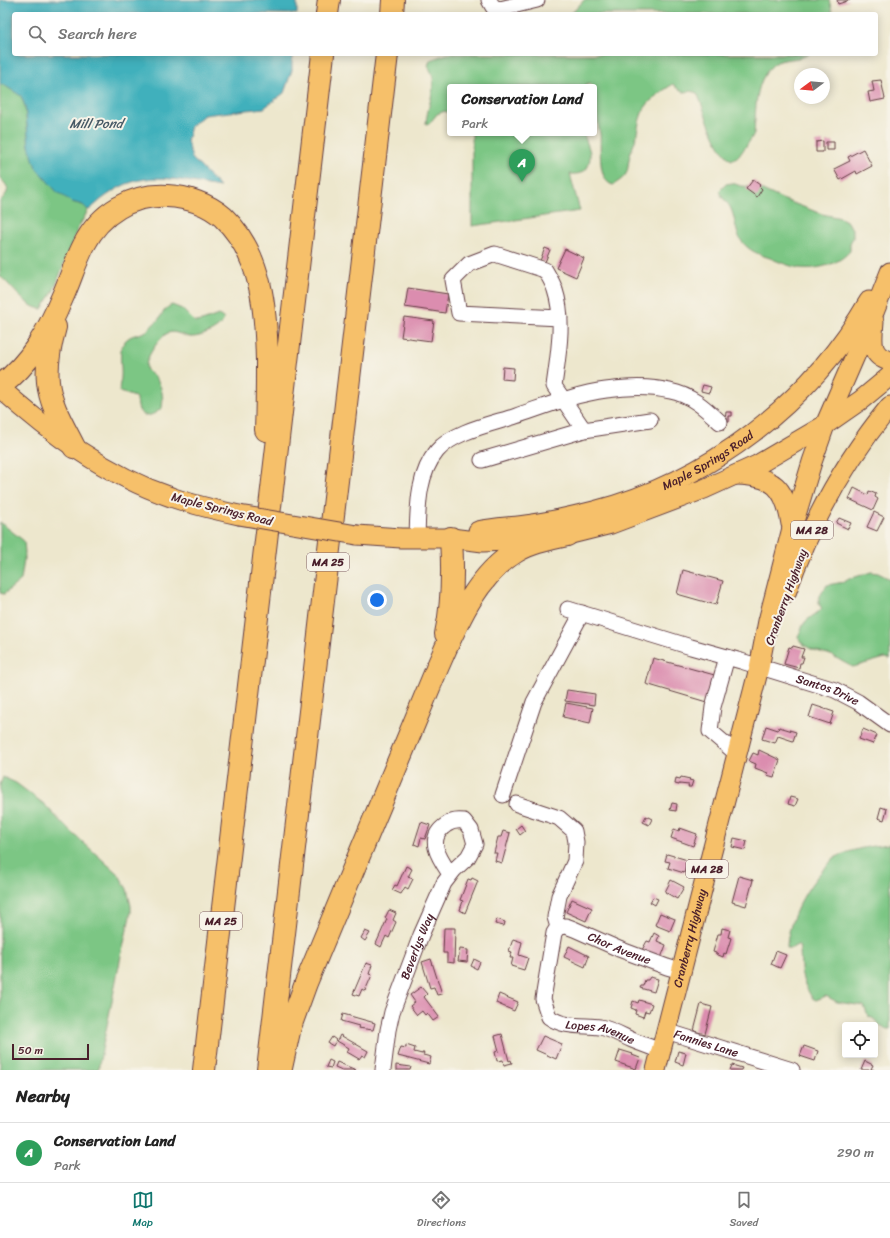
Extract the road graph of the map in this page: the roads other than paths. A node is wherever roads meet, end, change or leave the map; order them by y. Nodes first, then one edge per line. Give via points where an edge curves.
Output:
1 (329, 0) edge
2 (393, 0) edge
3 (489, 0) edge
4 (537, 0) edge
5 (327, 12) edge
6 (392, 12) edge
7 (323, 56) edge
8 (387, 56) edge
9 (890, 266) edge
10 (890, 272) edge
11 (62, 299) junction
12 (875, 310) junction
13 (560, 318) junction
14 (890, 361) edge
15 (890, 376) edge
16 (0, 387) edge
17 (564, 400) junction
18 (890, 406) edge
19 (650, 420) dead end
20 (720, 422) dead end
21 (825, 426) junction
22 (584, 430) junction
23 (74, 447) junction
24 (482, 460) dead end
25 (736, 475) junction
26 (792, 528) junction
27 (567, 535) junction
28 (417, 538) junction
29 (451, 538) junction
30 (261, 585) junction
31 (727, 657) junction
32 (438, 666) junction
33 (759, 668) junction
34 (890, 725) edge
35 (737, 754) junction
36 (503, 795) dead end
37 (517, 804) dead end
38 (450, 874) dead end
39 (558, 927) junction
40 (681, 971) junction
41 (666, 1031) junction
42 (661, 1050) junction
43 (785, 1069) edge
44 (204, 1070) edge
45 (268, 1070) edge
46 (280, 1070) edge
47 (383, 1070) edge
48 (656, 1070) edge

1 - 5 highway
2 - 6 highway
3 - 4 street via 493,7 500,9
7 - 30 highway, MA 25
8 - 45 highway, MA 25
9 - 29 main road, Maple Springs Road via 868,304 814,377 747,438 707,464 666,486 596,510 562,519 481,530
10 - 12 main road, Cranberry Highway / MA 28
11 - 16 highway via 26,363
11 - 23 highway via 48,357 48,383 55,408
11 - 30 highway via 78,256 90,234 106,216 126,203 149,197 186,198 220,214 235,231 249,254 259,280 266,328 267,414 263,466
12 - 14 main road via 874,347 878,356
12 - 21 main road, Cranberry Highway / MA 28
13 - 13 street via 556,292 545,270 495,254 469,264 453,280 460,313
13 - 17 street via 554,386
15 - 21 main road
16 - 23 main road, Maple Springs Road via 25,410
17 - 20 street via 605,390 660,389 679,393 696,401
17 - 22 street
17 - 28 street via 465,434 441,447 423,476
18 - 33 main road, Cranberry Highway / MA 28 via 856,451 818,515 799,558
19 - 22 street
21 - 25 main road, Maple Springs Road
21 - 26 main road, Cranberry Highway / MA 28
22 - 24 street
23 - 28 main road, Maple Springs Road, bridge via 121,476 193,504 239,515 357,535
25 - 26 main road via 761,477 774,484 785,498
25 - 27 main road, Maple Springs Road via 630,517
26 - 33 main road, Cranberry Highway / MA 28 via 768,621
27 - 29 main road, Maple Springs Road via 483,542
27 - 32 highway via 527,546 500,564 483,582 470,603 455,628
28 - 29 main road, Maple Springs Road
29 - 32 highway via 453,558 450,608
30 - 44 highway, MA 25
31 - 33 street
31 - 35 street via 713,707 710,731
31 - 36 street via 575,611 534,702
32 - 46 highway via 297,1006
33 - 34 street, Santos Drive via 834,690 858,702
33 - 35 main road, Cranberry Highway / MA 28
35 - 40 main road, Cranberry Highway / MA 28
37 - 39 street via 559,818 574,830 574,861 559,896 555,917
38 - 47 street, Beverlys Way via 421,935 397,996 390,1021
39 - 40 street, Chor Avenue via 566,926 619,949
39 - 42 street, Lopes Avenue via 554,933 545,979 543,999 549,1017 570,1025 609,1029 645,1046
40 - 41 main road, Cranberry Highway / MA 28
41 - 42 main road, Cranberry Highway / MA 28
41 - 43 street, Fannies Lane
42 - 48 main road, Cranberry Highway / MA 28

